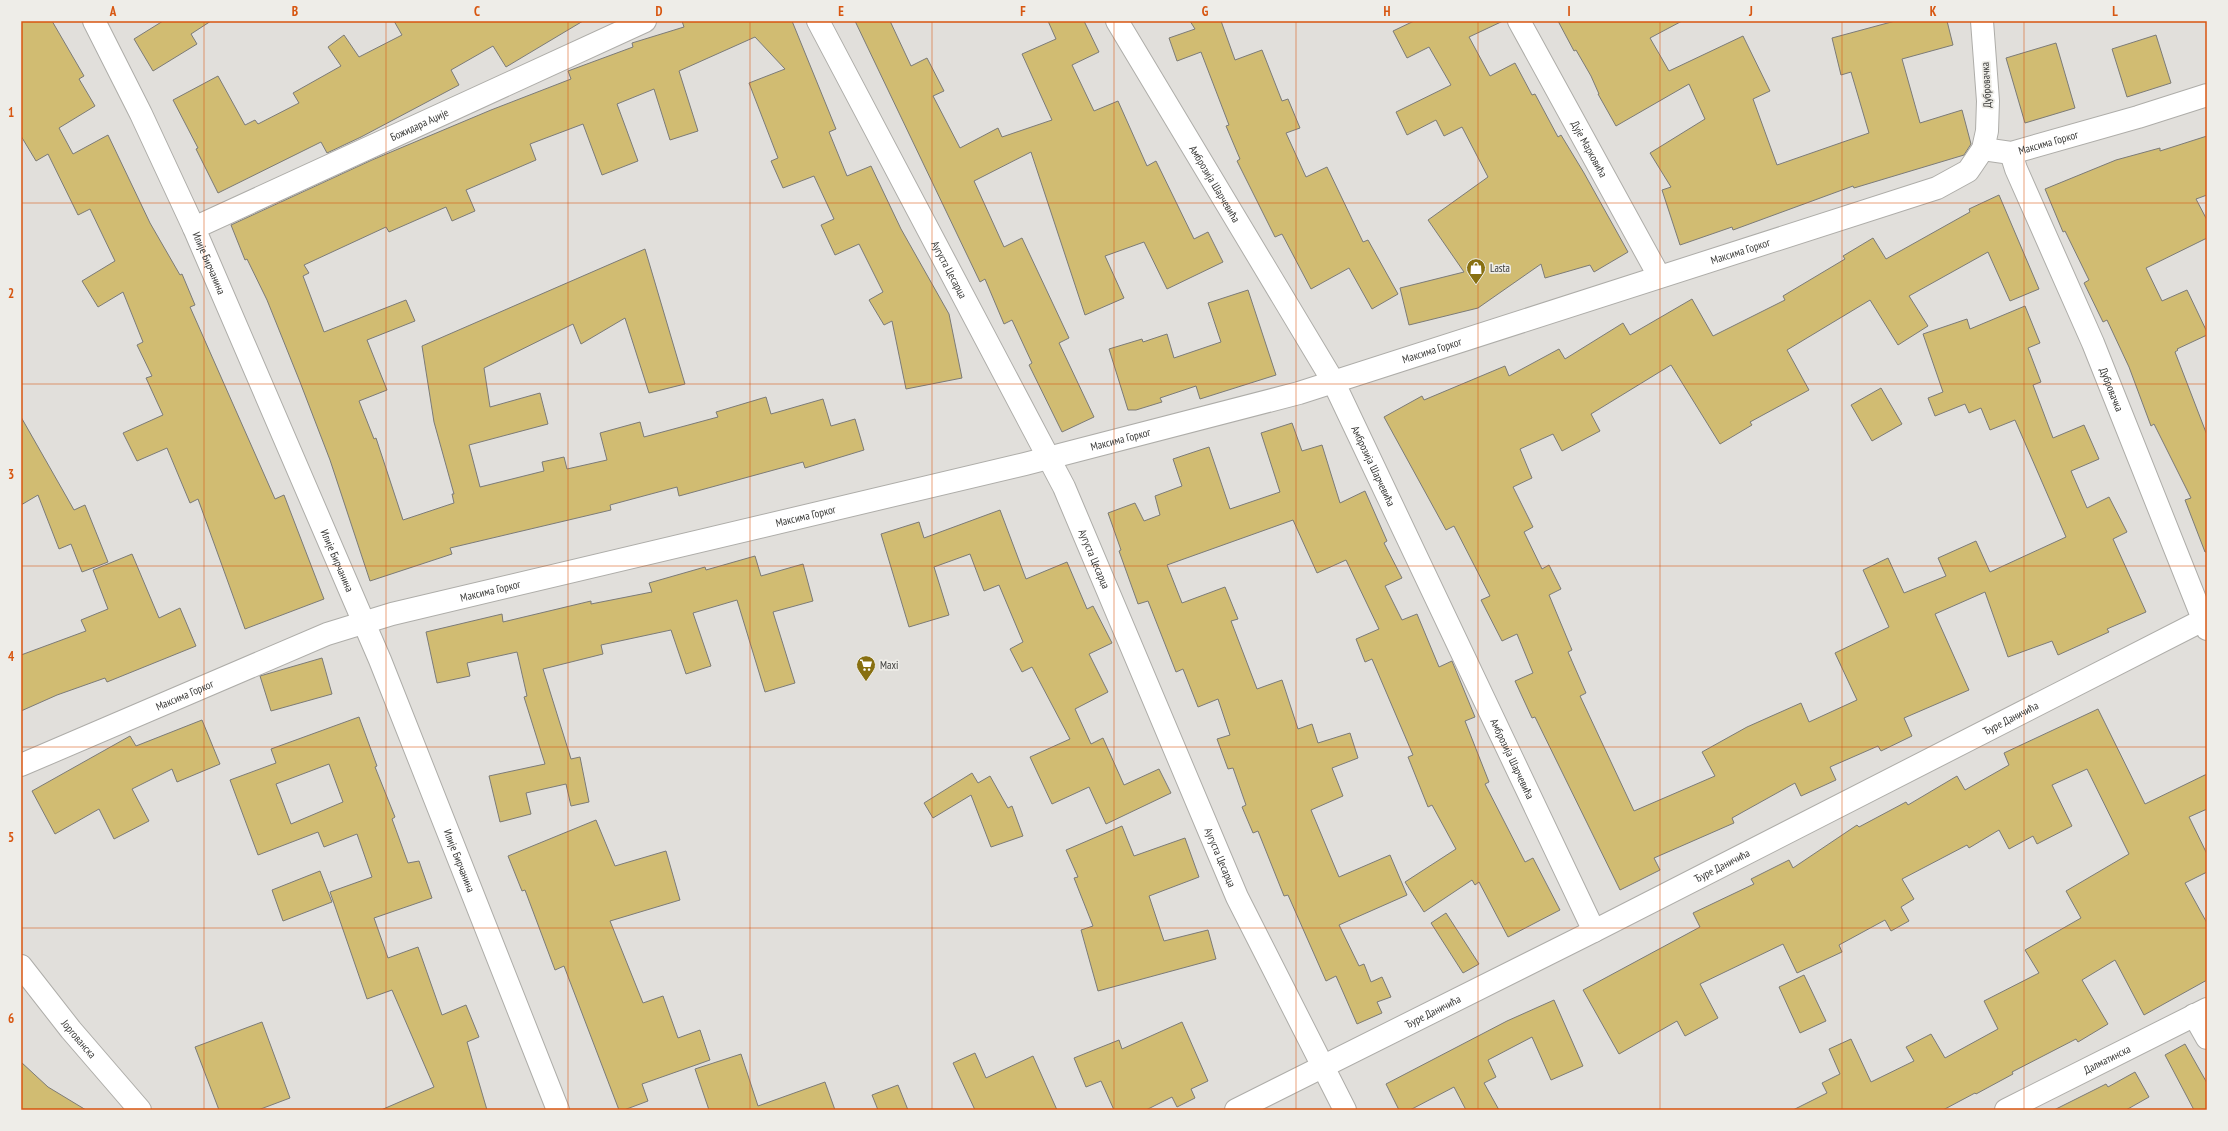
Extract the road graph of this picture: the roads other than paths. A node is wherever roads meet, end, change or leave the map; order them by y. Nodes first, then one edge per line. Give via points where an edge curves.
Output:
1 (94, 21) edge
2 (645, 21) edge
3 (818, 21) edge
4 (1117, 21) edge
5 (1519, 21) edge
6 (1982, 21) edge
7 (615, 27) edge
8 (2207, 95) edge
9 (1983, 149) junction
10 (2011, 153) junction
11 (194, 228) junction
12 (1660, 276) junction
13 (1333, 381) junction
14 (1049, 458) junction
15 (2206, 622) edge
16 (364, 623) junction
17 (21, 765) edge
18 (1594, 931) junction
19 (21, 966) edge
20 (2201, 1012) edge
21 (2207, 1038) edge
22 (1325, 1067) junction
23 (140, 1110) edge
24 (558, 1110) edge
25 (1236, 1110) edge
26 (1345, 1110) edge
27 (2006, 1110) edge

1 - 11 street, Илије Бирчанина
2 - 7 street, Божидара Аџије
3 - 14 street, Аугуста Цесарца
4 - 13 street, Амброзија Шарчевића
5 - 12 street, Дује Марковића
6 - 9 street, Дубровачка via 1988,101 1987,131
7 - 11 street, Божидара Аџије
8 - 10 street, Максима Горког
9 - 10 street, Максима Горког
9 - 12 street, Максима Горког via 1968,171 1937,188
10 - 15 street, Дубровачка via 2093,343
11 - 16 street, Илије Бирчанина
12 - 13 street, Максима Горког
13 - 14 street, Максима Горког via 1299,393
13 - 18 street, Амброзија Шарчевића
14 - 16 street, Максима Горког via 392,614
14 - 22 street, Аугуста Цесарца via 1064,487 1237,897
15 - 18 street, Ђуре Даничића
16 - 17 street, Максима Горког via 327,634
16 - 24 street, Илије Бирчанина
18 - 22 street, Ђуре Даничића
19 - 23 street, Јоргованска via 70,1030
20 - 21 street
20 - 27 street, Далматинска
22 - 25 street, Ђуре Даничића
22 - 26 street, Аугуста Цесарца

